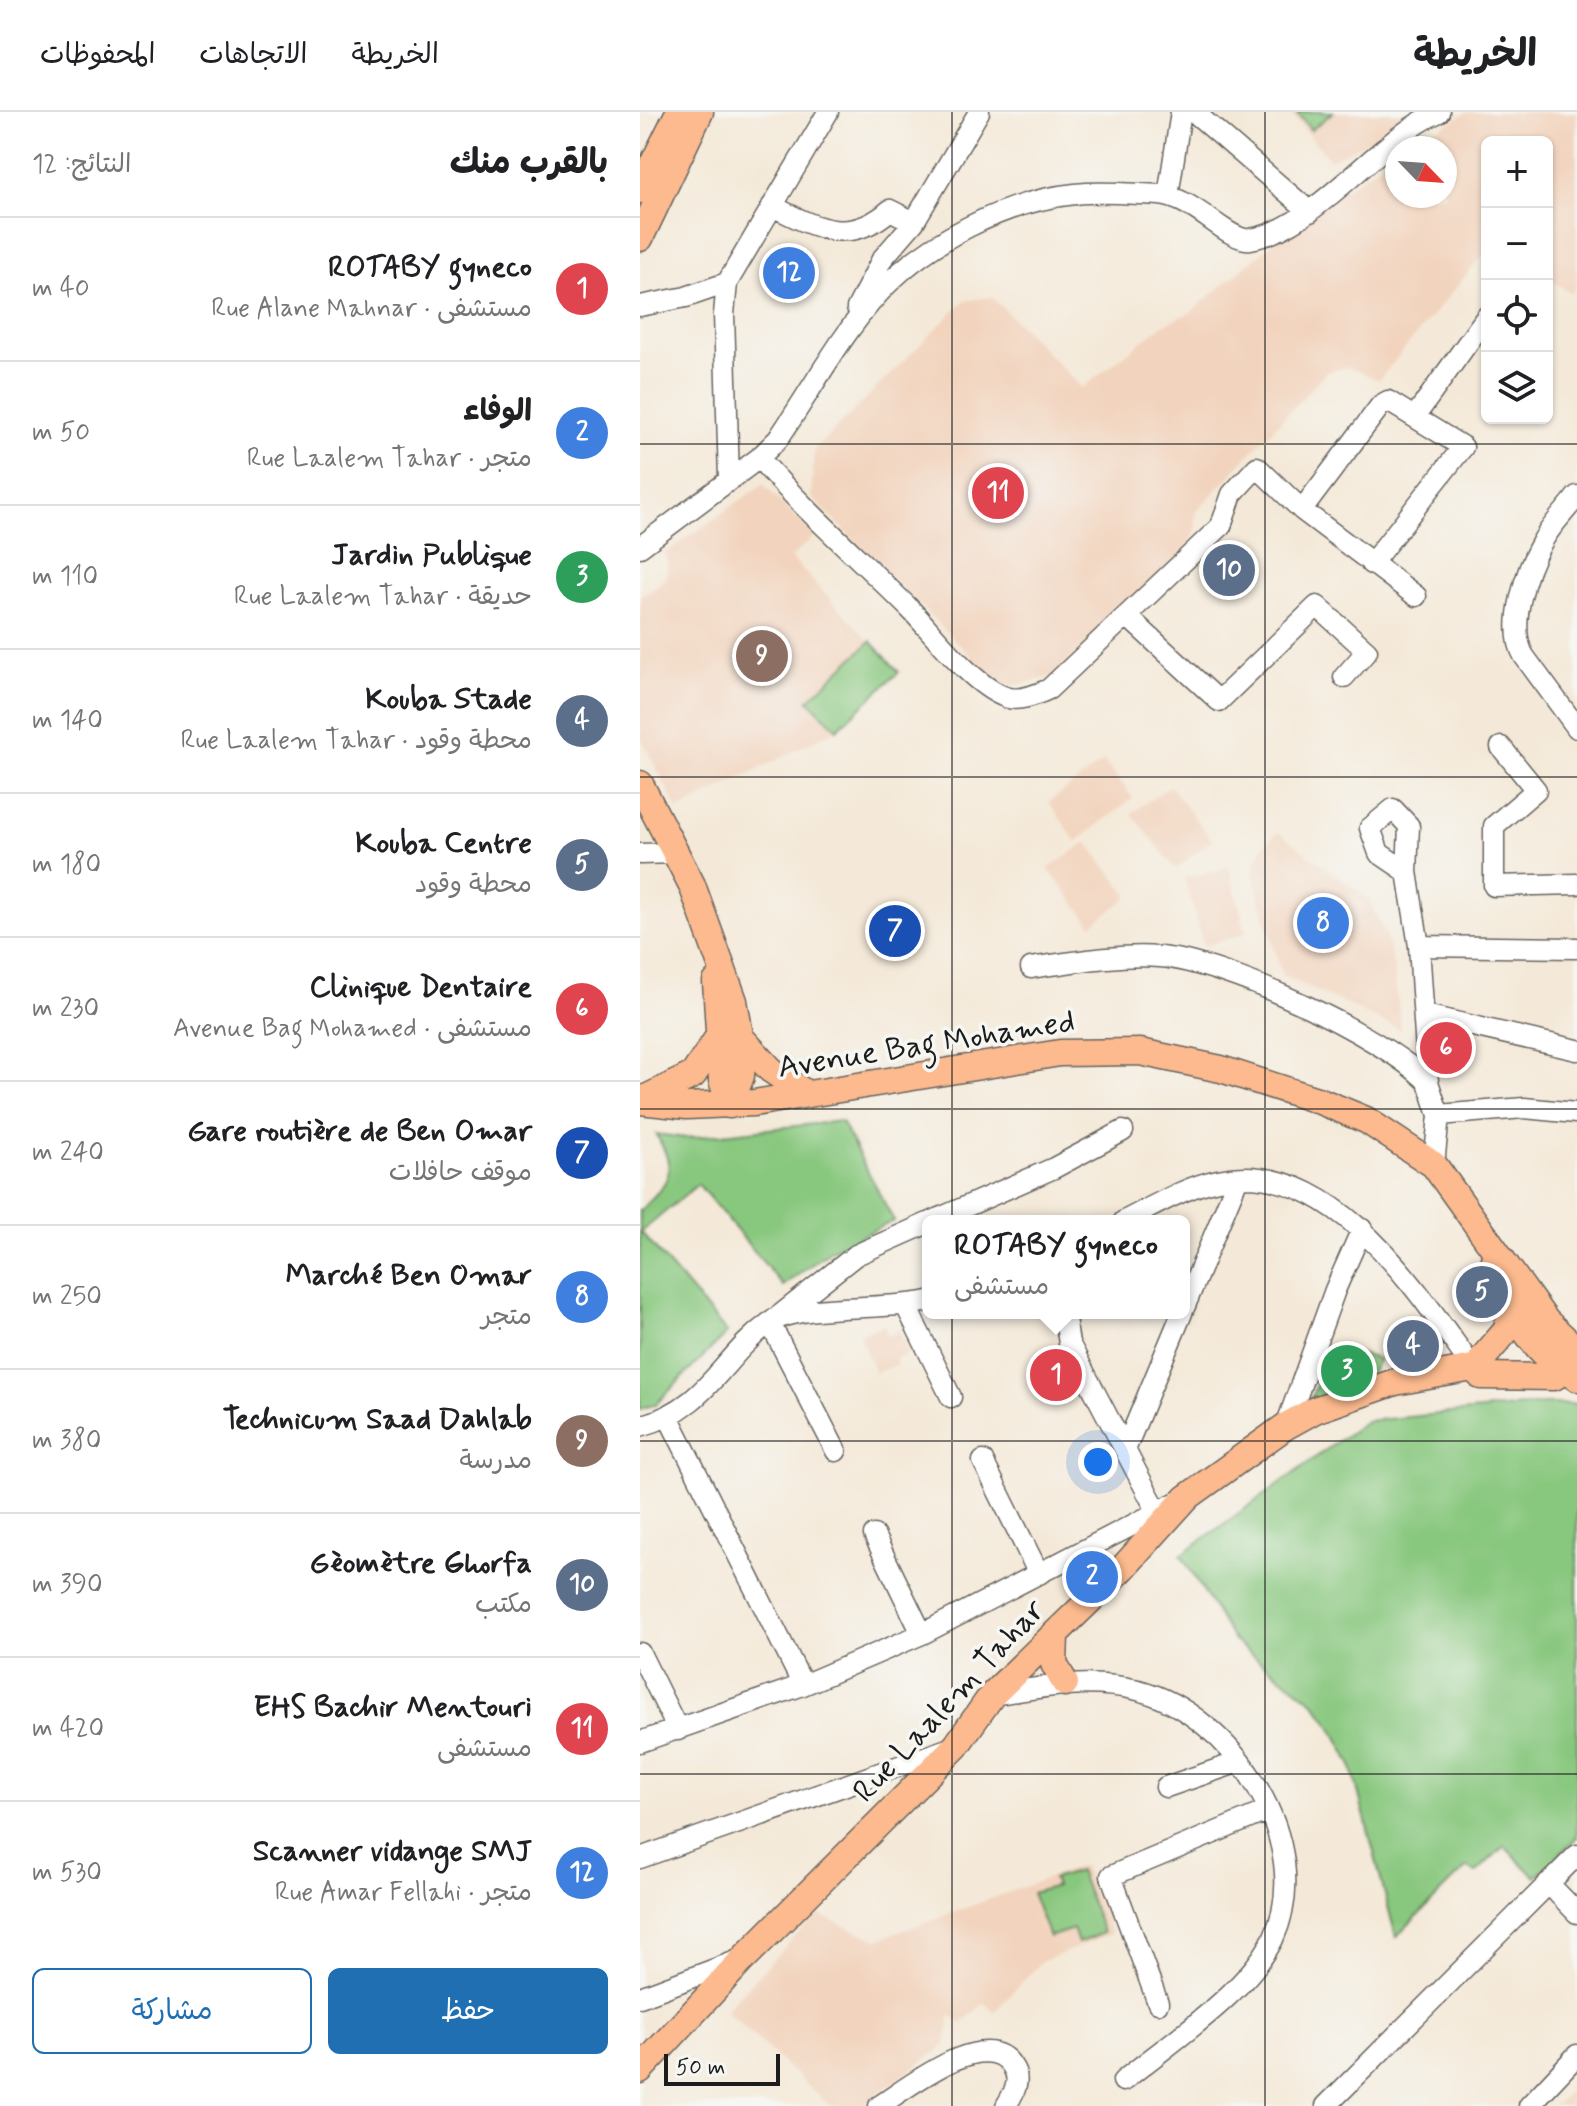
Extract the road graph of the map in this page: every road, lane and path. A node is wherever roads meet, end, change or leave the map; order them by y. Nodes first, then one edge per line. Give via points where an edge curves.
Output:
1 (679, 112) edge
2 (700, 112) edge
3 (828, 112) edge
4 (979, 112) edge
5 (1181, 112) edge
6 (1194, 112) edge
7 (1439, 112) edge
8 (640, 190) edge
9 (1168, 196) junction
10 (772, 206) junction
11 (1310, 212) junction
12 (914, 222) junction
13 (640, 238) edge
14 (727, 283) junction
15 (640, 306) edge
16 (1481, 324) edge
17 (839, 349) junction
18 (1416, 415) junction
19 (759, 458) junction
20 (729, 479) junction
21 (1577, 496) edge
22 (1302, 510) junction
23 (640, 547) edge
24 (1371, 564) junction
25 (1416, 596) dead end
26 (1127, 616) junction
27 (1344, 677) dead end
28 (1577, 728) edge
29 (1501, 747) dead end
30 (640, 784) edge
31 (678, 853) junction
32 (640, 854) edge
33 (1407, 872) dead end
34 (1577, 884) edge
35 (1419, 946) junction
36 (1577, 948) edge
37 (1031, 968) dead end
38 (1425, 1015) junction
39 (730, 1038) junction
40 (1577, 1050) edge
41 (1428, 1082) junction
42 (807, 1094) junction
43 (640, 1100) edge
44 (730, 1105) junction
45 (1576, 1113) edge
46 (1439, 1115) junction
47 (1123, 1131) dead end
48 (1434, 1165) junction
49 (1238, 1178) junction
50 (947, 1215) edge
51 (1136, 1215) edge
52 (922, 1226) edge
53 (1362, 1229) junction
54 (1491, 1247) junction
55 (1190, 1294) edge
56 (922, 1302) edge
57 (906, 1306) junction
58 (1511, 1313) junction
59 (1065, 1319) edge
60 (1180, 1319) edge
61 (770, 1323) junction
62 (1570, 1361) edge
63 (1478, 1364) junction
64 (951, 1397) dead end
65 (669, 1418) junction
66 (640, 1426) edge
67 (1286, 1426) junction
68 (1125, 1450) junction
69 (836, 1451) dead end
70 (983, 1461) dead end
71 (1186, 1498) junction
72 (1157, 1511) junction
73 (874, 1535) dead end
74 (1039, 1574) junction
75 (922, 1634) junction
76 (1055, 1636) junction
77 (640, 1653) edge
78 (1065, 1683) junction
79 (803, 1685) junction
80 (992, 1695) junction
81 (678, 1730) junction
82 (640, 1742) edge
83 (956, 1746) junction
84 (1239, 1762) junction
85 (1166, 1787) dead end
86 (1269, 1810) junction
87 (1577, 1855) edge
88 (640, 1858) edge
89 (1548, 1883) junction
90 (1577, 1913) edge
91 (743, 1959) junction
92 (640, 1997) edge
93 (1158, 2003) dead end
94 (1577, 2055) edge
95 (640, 2070) edge
96 (1123, 2081) dead end
97 (879, 2106) edge
98 (1006, 2106) edge
99 (1326, 2106) edge
100 (1529, 2106) edge

1 - 8 main road
2 - 13 main road
3 - 10 street
4 - 12 street
5 - 9 street
6 - 11 street
7 - 11 street via 1400,134
9 - 11 street via 1185,200 1246,240
9 - 17 street via 1075,194 1027,203 985,221 895,276
10 - 12 street via 825,230 855,230 890,210
10 - 14 street
12 - 17 street via 882,259
14 - 15 street
14 - 20 street
16 - 18 street
17 - 19 street via 778,439
18 - 22 street via 1396,403 1381,405
18 - 24 street via 1463,447
19 - 20 street
19 - 26 street via 802,507 981,681 1005,698 1031,697 1049,689
20 - 23 street
21 - 28 street via 1542,542 1517,612 1516,631 1524,656
22 - 24 street
22 - 26 street via 1257,467 1232,494 1221,526
24 - 25 street
26 - 27 street via 1219,701 1317,606 1367,651
29 - 34 street via 1536,790 1494,826 1494,886
30 - 31 main road
31 - 32 street
31 - 39 main road via 706,924
33 - 35 street
35 - 36 street
35 - 38 street
37 - 41 street via 1141,957 1188,961 1255,983 1403,1058
38 - 40 street
38 - 41 street
39 - 42 main road
39 - 43 main road via 693,1075
39 - 44 main road via 722,1080
41 - 46 street
42 - 44 main road, Avenue Bag Mohamed
42 - 48 main road, Avenue Bag Mohamed via 1020,1057 1140,1052 1221,1069 1320,1101 1366,1120
43 - 44 main road, Avenue Bag Mohamed
45 - 46 street via 1524,1108
46 - 48 street
47 - 50 street
48 - 54 main road, Avenue Bag Mohamed
49 - 51 street via 1180,1193
49 - 53 street via 1293,1187
49 - 55 street
52 - 61 street via 856,1255
53 - 63 street via 1394,1260
53 - 67 street
54 - 58 main road
54 - 62 main road, Avenue Bag Mohamed
56 - 57 street
57 - 61 street via 794,1313
57 - 64 street
58 - 62 main road
58 - 63 main road via 1506,1331
59 - 68 street via 1069,1343
60 - 68 street
61 - 65 street
61 - 69 street
62 - 63 main road via 1554,1377 1481,1376
63 - 67 main road, Rue Laalem Tahar via 1344,1398
65 - 66 street
65 - 79 street
67 - 71 main road, Rue Laalem Tahar
68 - 72 street
70 - 74 street
71 - 72 street
71 - 76 main road, Rue Laalem Tahar
72 - 74 street
73 - 75 street
74 - 75 street
75 - 79 street
76 - 78 main road via 1054,1664
76 - 80 main road, Rue Laalem Tahar
77 - 81 street
78 - 80 street
78 - 84 street via 1135,1690 1184,1708
79 - 81 street
80 - 83 main road, Rue Laalem Tahar
81 - 82 street
83 - 88 street
83 - 91 main road, Rue Laalem Tahar
84 - 85 street
84 - 86 street
86 - 93 street via 1111,1876
86 - 96 street via 1285,1870 1281,1918 1272,1942 1230,1992
87 - 89 street
89 - 90 street
89 - 99 street
91 - 92 street, Rue Laalem Tahar
91 - 95 main road
94 - 100 street
97 - 98 street via 953,2060 987,2052 1009,2061 1016,2072 1017,2084

